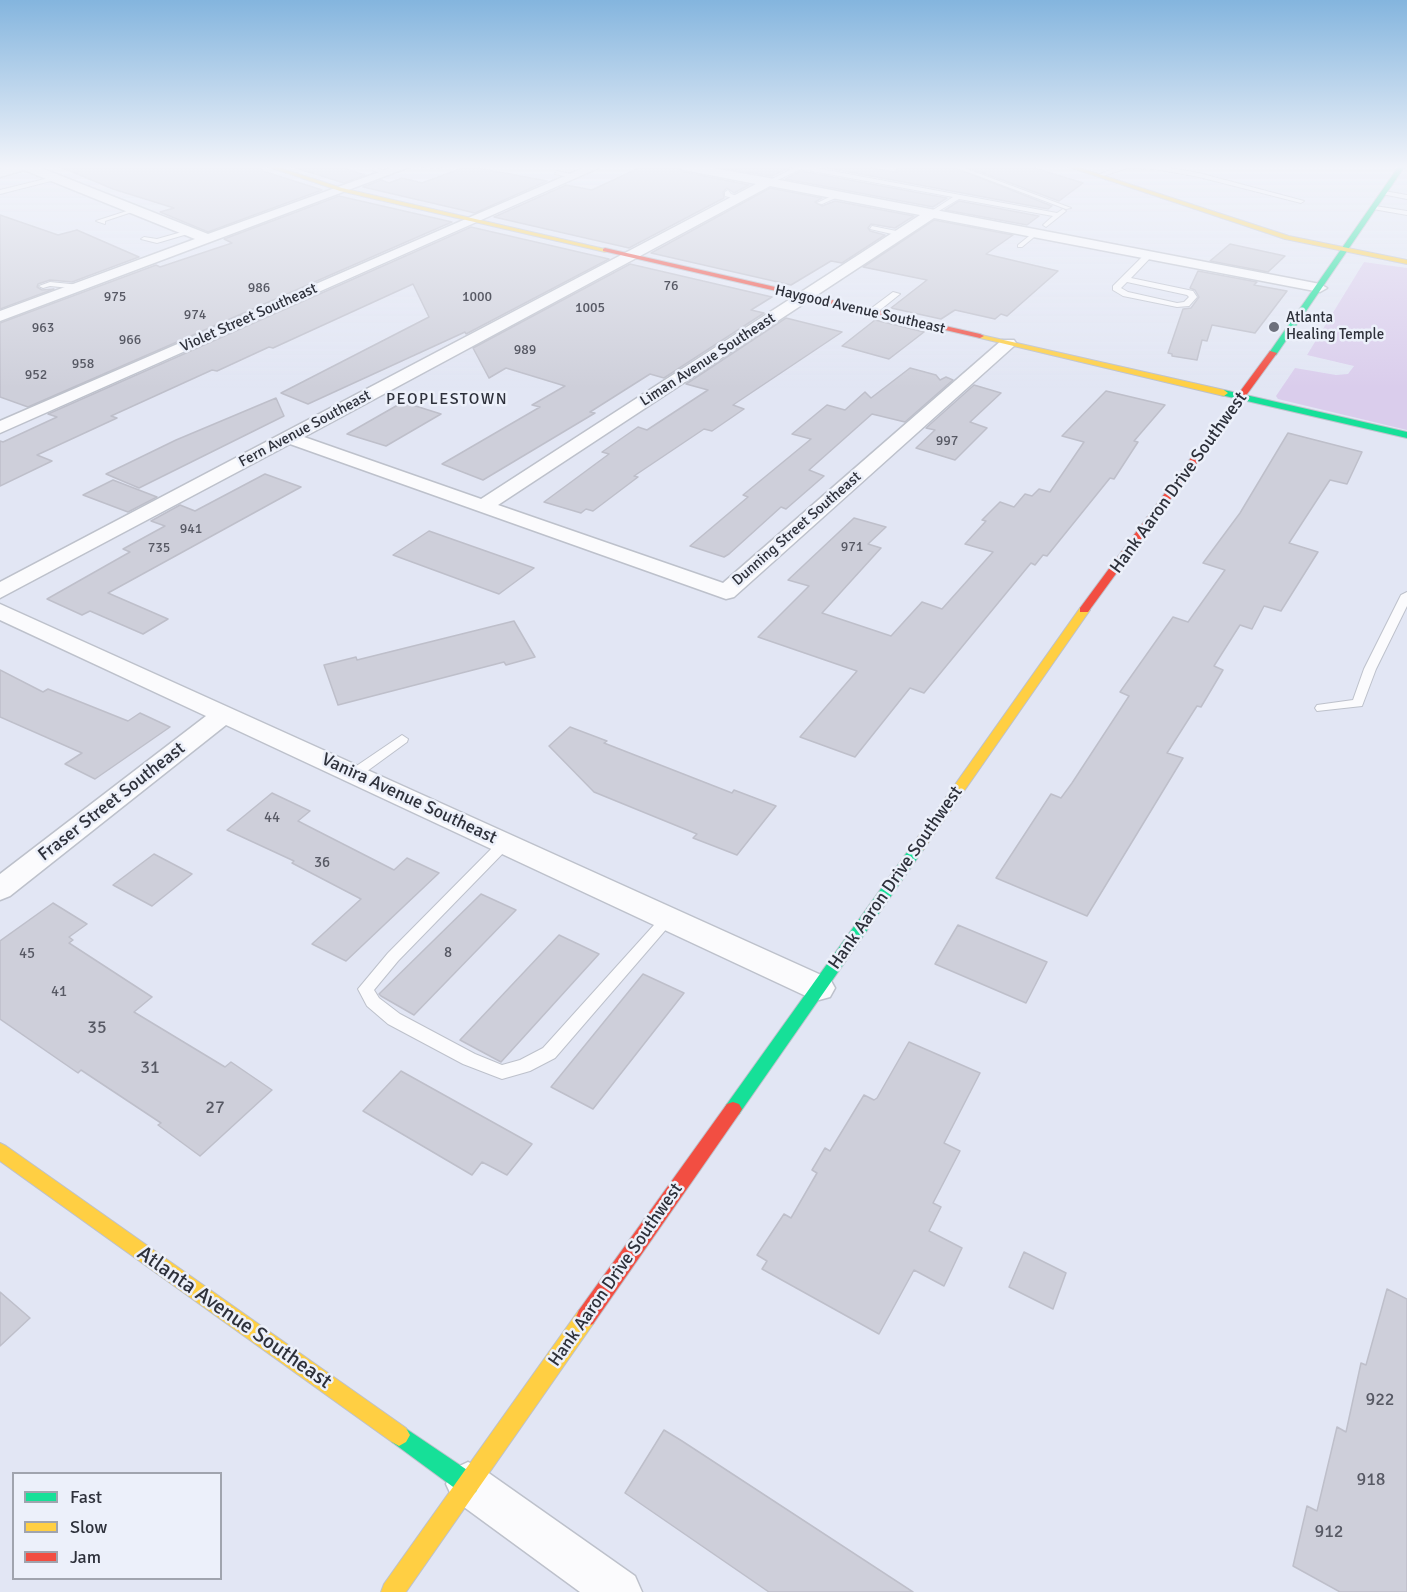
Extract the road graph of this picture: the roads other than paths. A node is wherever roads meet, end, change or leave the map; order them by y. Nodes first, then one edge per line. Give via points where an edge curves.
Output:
1 (204, 240) edge
2 (427, 240) edge
3 (558, 240) edge
4 (657, 240) edge
5 (892, 240) edge
6 (1027, 240) edge
7 (1088, 240) edge
8 (1301, 240) edge
9 (1353, 240) edge
10 (1020, 246) dead end
11 (1345, 252) junction
12 (1149, 255) junction
13 (628, 257) junction
14 (1407, 262) edge
15 (1125, 279) junction
16 (44, 286) dead end
17 (80, 287) junction
18 (1320, 288) junction
19 (896, 294) dead end
20 (806, 297) junction
21 (872, 312) junction
22 (0, 316) edge
23 (1008, 343) junction
24 (1243, 396) junction
25 (0, 428) edge
26 (1407, 435) edge
27 (290, 438) junction
28 (483, 506) junction
29 (0, 591) edge
30 (1407, 595) edge
31 (0, 611) edge
32 (1322, 708) dead end
33 (224, 714) junction
34 (402, 739) dead end
35 (354, 774) junction
36 (505, 843) junction
37 (0, 889) edge
38 (668, 918) junction
39 (819, 988) junction
40 (0, 1151) edge
41 (468, 1484) junction
42 (392, 1592) edge
43 (619, 1592) edge

1 - 17 street
2 - 25 street, Violet Street Southeast
3 - 13 street, Haygood Avenue Southeast
4 - 13 street, Fern Avenue Southeast
5 - 20 street, Liman Avenue Southeast
6 - 10 lane
7 - 12 street
8 - 11 street
9 - 11 street, Hank Aaron Drive Southwest
11 - 14 street
11 - 18 street, Hank Aaron Drive Southwest
12 - 15 lane
12 - 18 street
13 - 20 street, Haygood Avenue Southeast
13 - 27 street, Fern Avenue Southeast
15 - 15 lane via 1116,288 1126,294 1181,305 1193,297 1190,293
16 - 17 lane
17 - 22 street
18 - 24 street, Hank Aaron Drive Southwest
19 - 21 lane
20 - 21 street, Haygood Avenue Southeast
20 - 28 street, Liman Avenue Southeast
21 - 23 street, Haygood Avenue Southeast
23 - 24 street, Haygood Avenue Southeast via 1109,361
23 - 28 street, Dunning Street Southeast via 726,592
24 - 26 street, Haygood Avenue Southeast
24 - 39 street, Hank Aaron Drive Southwest via 1083,612
27 - 28 street
27 - 29 street, Fern Avenue Southeast
30 - 32 lane via 1370,669 1358,703
31 - 33 street, Vanira Avenue Southeast
33 - 35 street, Vanira Avenue Southeast
33 - 37 street, Fraser Street Southeast
34 - 35 lane
35 - 36 street, Vanira Avenue Southeast
36 - 38 street, Vanira Avenue Southeast
36 - 38 lane via 366,989 373,1002 393,1018 469,1059 502,1071 524,1066 549,1053
38 - 39 street, Vanira Avenue Southeast
39 - 41 street, Hank Aaron Drive Southwest
40 - 41 street, Atlanta Avenue Southeast
41 - 42 street, Hank Aaron Drive Southwest
41 - 43 street

